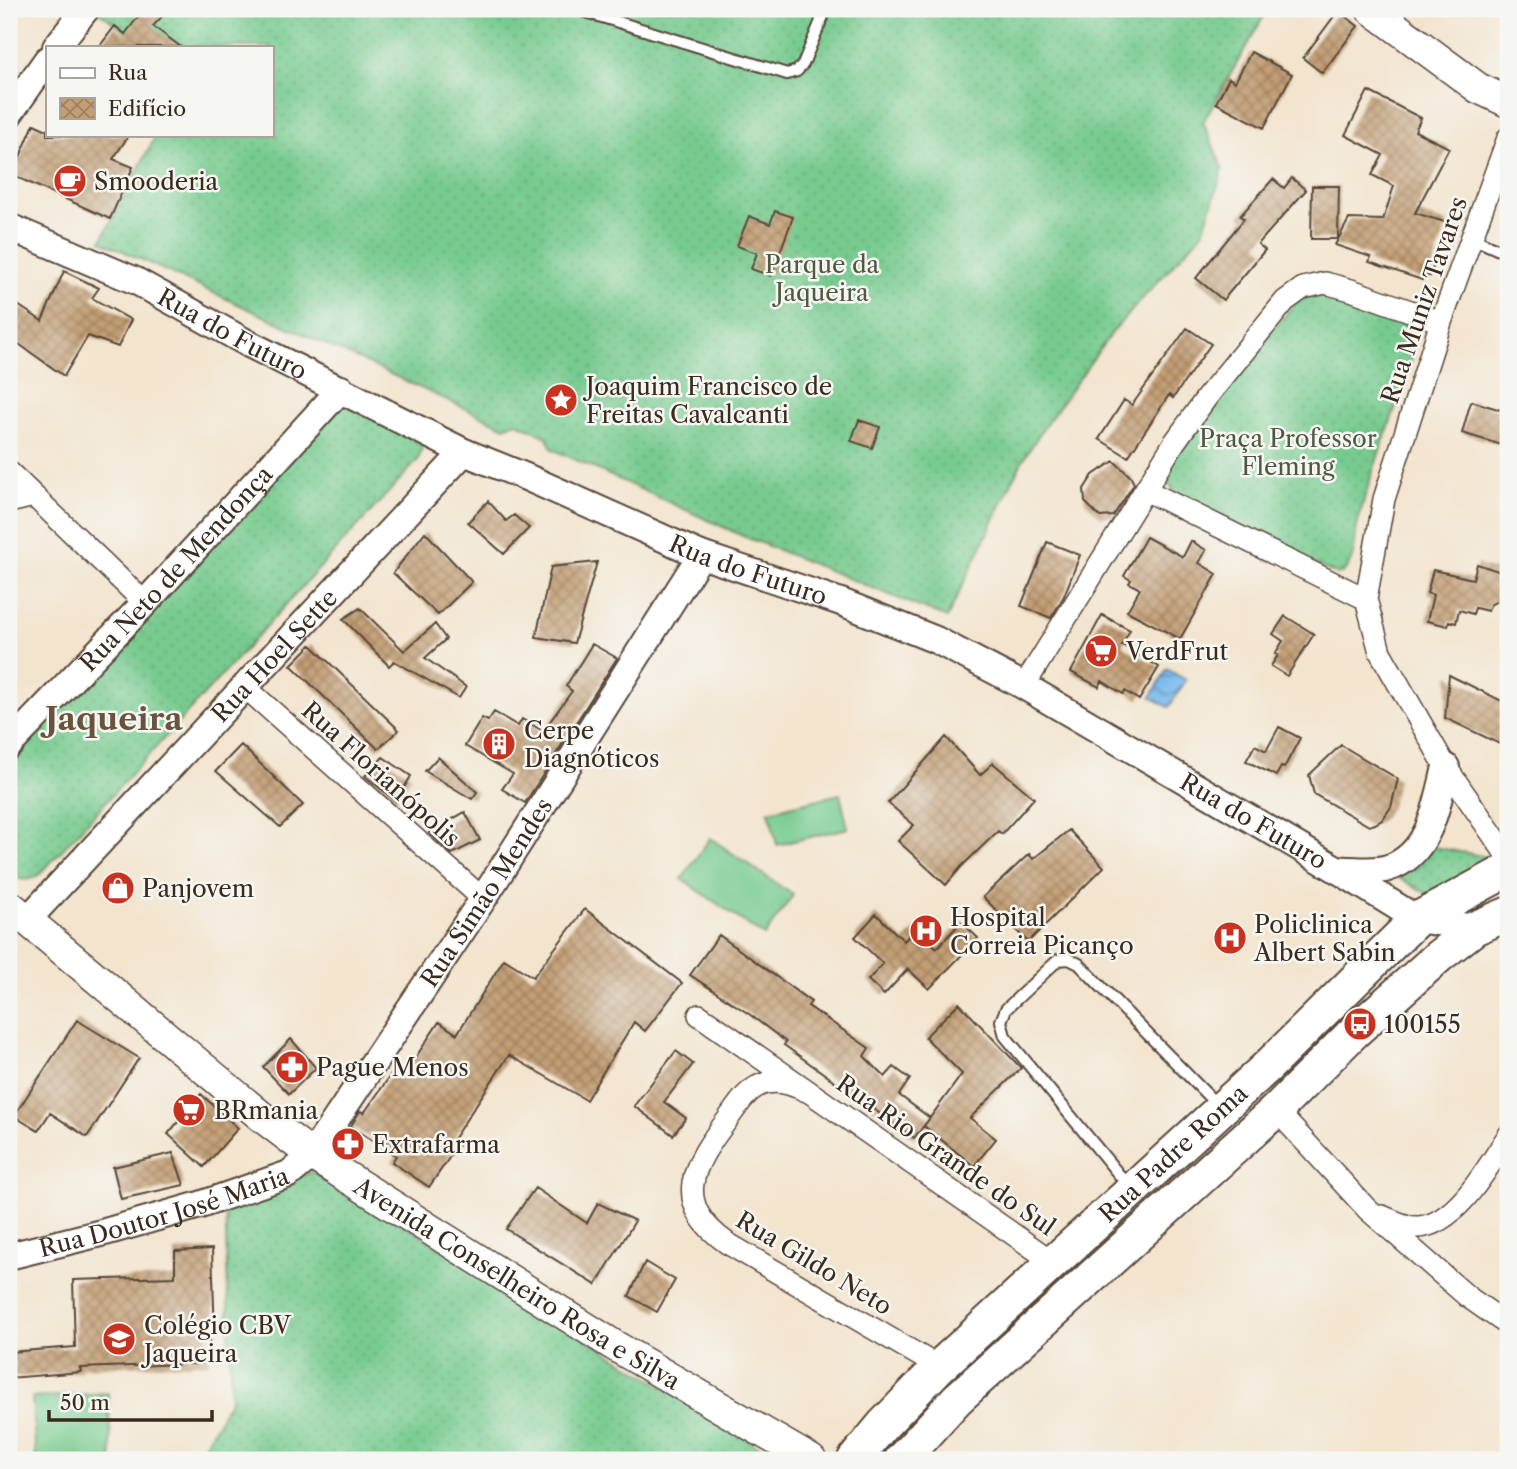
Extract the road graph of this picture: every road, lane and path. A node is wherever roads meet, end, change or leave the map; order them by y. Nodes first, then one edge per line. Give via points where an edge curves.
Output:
1 (86, 9) edge
2 (576, 9) edge
3 (826, 9) edge
4 (1371, 9) edge
5 (57, 46) edge
6 (46, 61) edge
7 (1508, 102) edge
8 (9, 114) edge
9 (1508, 138) edge
10 (9, 227) edge
11 (1472, 238) junction
12 (1508, 254) edge
13 (1441, 322) junction
14 (341, 389) junction
15 (464, 453) junction
16 (9, 472) edge
17 (1145, 490) junction
18 (34, 496) junction
19 (9, 502) edge
20 (701, 555) junction
21 (1366, 599) junction
22 (145, 603) junction
23 (1024, 686) junction
24 (245, 687) junction
25 (9, 745) edge
26 (1446, 767) junction
27 (1508, 857) edge
28 (1338, 870) junction
29 (1508, 870) edge
30 (482, 899) junction
31 (18, 913) edge
32 (1508, 914) edge
33 (1417, 919) junction
34 (1475, 928) junction
35 (699, 1015) dead end
36 (765, 1083) joint
37 (809, 1092) junction
38 (1221, 1109) junction
39 (1276, 1110) junction
40 (1508, 1136) edge
41 (312, 1155) junction
42 (1131, 1190) junction
43 (1367, 1209) junction
44 (9, 1256) edge
45 (1053, 1262) junction
46 (1508, 1325) edge
47 (939, 1367) junction
48 (811, 1460) edge
49 (854, 1460) edge
50 (901, 1460) edge

1 - 5 street
2 - 3 lane via 787,74 803,64
4 - 7 main road via 1478,88
6 - 8 street
9 - 11 street, Rua Muniz Tavares
10 - 14 street, Rua do Futuro via 136,281
11 - 12 lane
11 - 13 street, Rua Muniz Tavares
13 - 17 street via 1325,283 1303,288 1285,300 1207,397
13 - 21 street, Rua Muniz Tavares via 1384,499
14 - 15 street, Rua do Futuro
14 - 22 street, Rua Neto de Mendonça
15 - 20 street, Rua do Futuro
15 - 24 street, Rua Hoel Sette
16 - 18 street
17 - 21 street
17 - 23 street
18 - 19 street
18 - 22 street
20 - 23 street, Rua do Futuro via 936,640
20 - 30 street, Rua Simão Mendes
21 - 26 street, Rua Muniz Tavares via 1380,652
22 - 25 street, Rua Neto de Mendonça
23 - 28 street, Rua do Futuro
24 - 30 street, Rua Florianópolis
24 - 31 street, Rua Hoel Sette
26 - 27 street, Rua Muniz Tavares
26 - 28 street via 1423,841 1408,858 1387,869
28 - 33 street, Rua do Futuro
29 - 33 main road, Rua Padre Roma
30 - 41 street, Rua Simão Mendes
31 - 41 main road, Avenida Conselheiro Rosa e Silva
32 - 34 main road, Rua Padre Roma
33 - 34 street, Rua do Futuro
33 - 38 main road, Rua Padre Roma
34 - 39 main road, Rua Padre Roma via 1353,1033
35 - 37 street, Rua Rio Grande do Sul
36 - 37 street, Rua Rio Grande do Sul via 780,1082
36 - 47 street, Rua Gildo Neto via 743,1099 697,1165 691,1194 703,1222 727,1243
37 - 45 street, Rua Rio Grande do Sul
38 - 42 main road, Rua Padre Roma
38 - 42 lane via 1079,964 1058,960 1006,1009 1001,1021 1004,1036
39 - 43 street
39 - 50 main road, Rua Padre Roma via 957,1399
40 - 43 street via 1469,1192 1438,1222 1415,1228
41 - 44 street, Rua Doutor José Maria via 289,1174 200,1205
41 - 48 main road, Avenida Conselheiro Rosa e Silva via 615,1346
42 - 45 main road, Rua Padre Roma
43 - 46 street via 1468,1297
45 - 47 main road, Rua Padre Roma
47 - 49 main road, Rua Padre Roma

